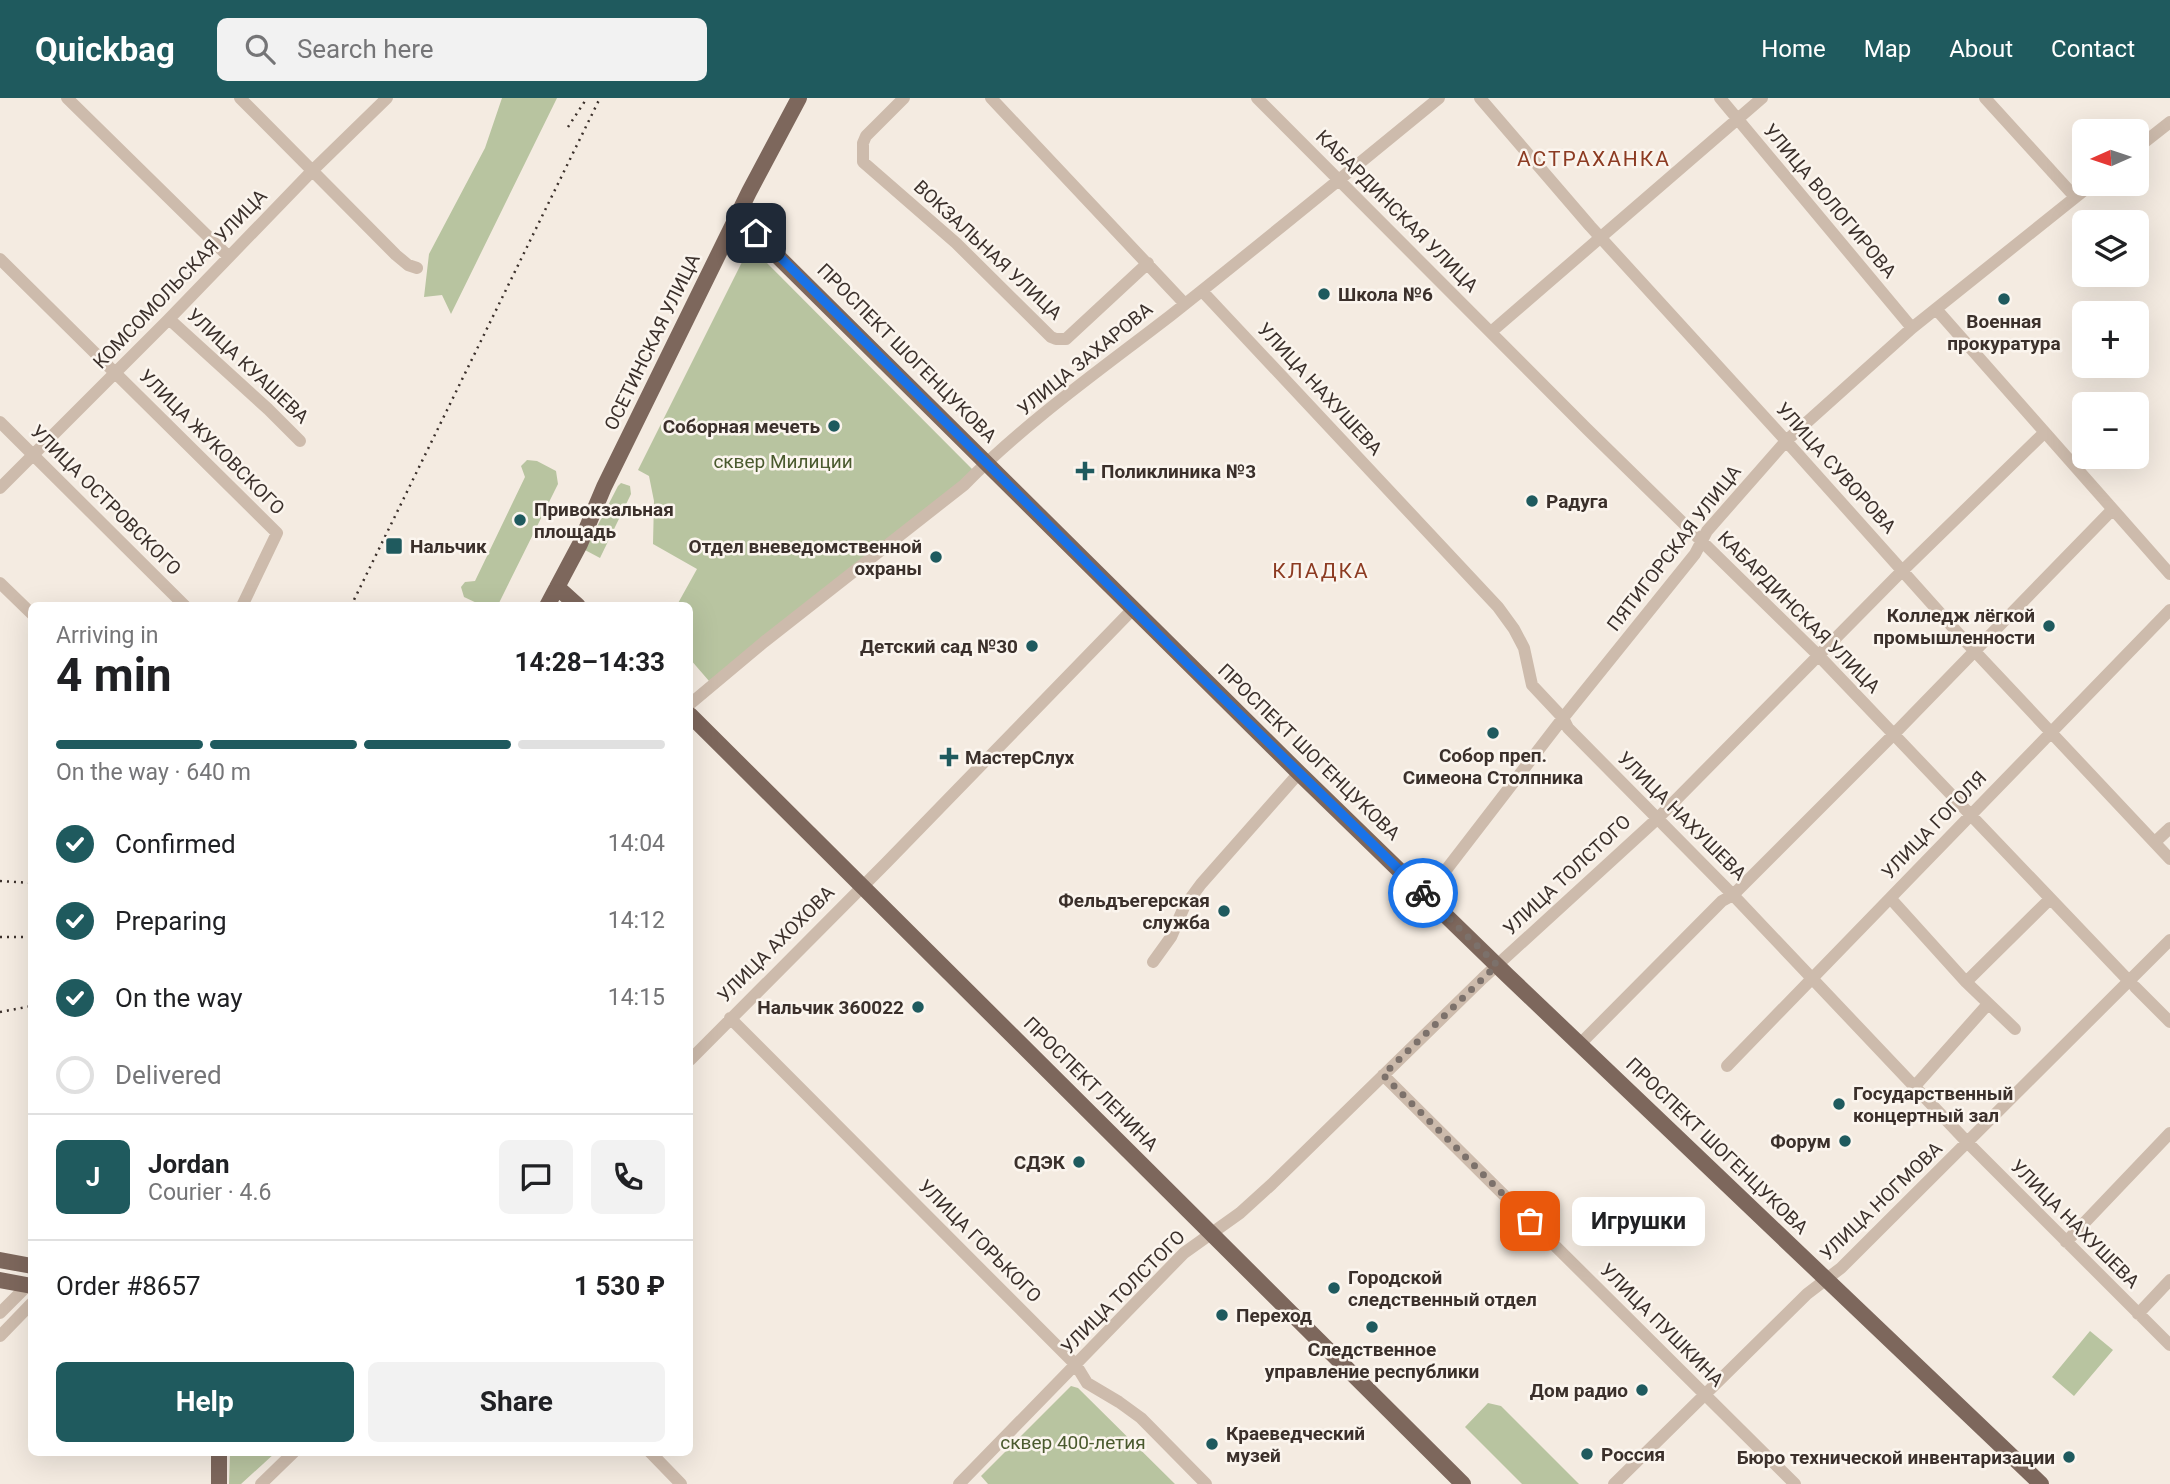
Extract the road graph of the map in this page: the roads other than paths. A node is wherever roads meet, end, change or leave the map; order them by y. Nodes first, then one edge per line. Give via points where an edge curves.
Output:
1 (67, 98) edge
2 (240, 98) edge
3 (387, 98) edge
4 (799, 98) edge
5 (904, 98) edge
6 (991, 98) edge
7 (1257, 98) edge
8 (1439, 98) edge
9 (1480, 98) edge
10 (1720, 98) edge
11 (1762, 98) edge
12 (1988, 99) edge
13 (1737, 120) junction
14 (2170, 122) edge
15 (2149, 139) edge
16 (313, 170) junction
17 (1338, 180) junction
18 (2075, 197) joint
19 (737, 216) junction
20 (1601, 237) junction
21 (229, 257) junction
22 (0, 259) edge
23 (1148, 264) junction
24 (417, 268) dead end
25 (1202, 291) junction
26 (1185, 304) junction
27 (1936, 309) junction
28 (169, 319) junction
29 (1912, 328) junction
30 (1491, 332) junction
31 (115, 373) junction
32 (0, 422) edge
33 (2045, 433) junction
34 (300, 441) dead end
35 (1786, 441) junction
36 (33, 455) junction
37 (987, 462) junction
38 (0, 488) edge
39 (2112, 510) junction
40 (1701, 541) junction
41 (1902, 571) junction
42 (2170, 574) edge
43 (0, 583) edge
44 (557, 587) junction
45 (181, 602) edge
46 (244, 602) edge
47 (549, 602) edge
48 (574, 602) edge
49 (1133, 609) junction
50 (28, 610) edge
51 (2170, 610) edge
52 (1974, 650) junction
53 (1819, 656) junction
54 (693, 701) edge
55 (693, 718) edge
56 (1563, 718) junction
57 (2051, 732) junction
58 (1894, 734) junction
59 (1299, 773) junction
60 (1970, 815) junction
61 (1657, 819) junction
62 (2170, 828) edge
63 (2155, 842) junction
64 (2170, 859) edge
65 (861, 885) junction
66 (1733, 895) junction
67 (1426, 896) junction
68 (1891, 899) junction
69 (2050, 899) junction
70 (2170, 940) edge
71 (1153, 962) dead end
72 (1497, 965) junction
73 (1813, 979) junction
74 (1966, 982) junction
75 (2132, 984) junction
76 (1988, 1004) junction
77 (730, 1018) junction
78 (2170, 1022) edge
79 (2015, 1029) dead end
80 (1580, 1044) junction
81 (693, 1057) edge
82 (1727, 1066) dead end
83 (1383, 1075) junction
84 (1915, 1086) junction
85 (2170, 1133) edge
86 (1968, 1143) junction
87 (1212, 1234) junction
88 (2066, 1242) junction
89 (0, 1260) edge
90 (28, 1265) edge
91 (1826, 1279) junction
92 (0, 1280) edge
93 (2170, 1280) edge
94 (28, 1286) edge
95 (28, 1287) edge
96 (28, 1307) edge
97 (0, 1314) edge
98 (2138, 1314) junction
99 (0, 1336) edge
100 (2170, 1345) edge
101 (1076, 1365) junction
102 (1704, 1394) junction
103 (219, 1456) edge
104 (290, 1456) edge
105 (654, 1456) edge
106 (219, 1484) edge
107 (261, 1484) edge
108 (681, 1484) edge
109 (960, 1484) edge
110 (1206, 1484) edge
111 (1463, 1484) edge
112 (1614, 1484) edge
113 (1795, 1484) edge
114 (2041, 1484) edge

1 - 21 street
2 - 16 street
3 - 16 street, КОМСОМОЛЬСКАЯ УЛИЦА
4 - 19 main road, ОСЕТИНСКАЯ УЛИЦА
5 - 23 street, ВОКЗАЛЬНАЯ УЛИЦА via 866,136 863,162 956,243 1051,337 1066,338
6 - 23 street
7 - 17 street, КАБАРДИНСКАЯ УЛИЦА
8 - 17 street, УЛИЦА ЗАХАРОВА
9 - 20 street, УЛИЦА СУВОРОВА
10 - 13 street, УЛИЦА ВОЛОГИРОВА
11 - 13 street
12 - 18 street
13 - 20 street
13 - 29 street, УЛИЦА ВОЛОГИРОВА
14 - 15 street
16 - 21 street, КОМСОМОЛЬСКАЯ УЛИЦА
16 - 24 street via 396,255
17 - 25 street, УЛИЦА ЗАХАРОВА
17 - 30 street, КАБАРДИНСКАЯ УЛИЦА
18 - 27 street, ПЯТИГОРСКАЯ УЛИЦА
19 - 37 main road, ПРОСПЕКТ ШОГЕНЦУКОВА
19 - 44 main road, ОСЕТИНСКАЯ УЛИЦА
20 - 30 street
20 - 35 street, УЛИЦА СУВОРОВА
21 - 28 street, КОМСОМОЛЬСКАЯ УЛИЦА
22 - 31 street, УЛИЦА ЖУКОВСКОГО
23 - 26 street
25 - 26 street, УЛИЦА ЗАХАРОВА
25 - 56 street, УЛИЦА НАХУШЕВА via 1498,607 1524,648 1532,685
26 - 37 street, УЛИЦА ЗАХАРОВА
27 - 29 street, ПЯТИГОРСКАЯ УЛИЦА
27 - 33 street
28 - 31 street, КОМСОМОЛЬСКАЯ УЛИЦА
28 - 34 street, УЛИЦА КУАШЕВА
29 - 35 street, ПЯТИГОРСКАЯ УЛИЦА
30 - 40 street, КАБАРДИНСКАЯ УЛИЦА
31 - 36 street, КОМСОМОЛЬСКАЯ УЛИЦА
31 - 46 street, УЛИЦА ЖУКОВСКОГО via 277,533
32 - 36 street, УЛИЦА ОСТРОВСКОГО
33 - 39 street
33 - 41 street, УЛИЦА ТОЛСТОГО
35 - 40 street, ПЯТИГОРСКАЯ УЛИЦА
35 - 41 street, УЛИЦА СУВОРОВА
36 - 38 street, КОМСОМОЛЬСКАЯ УЛИЦА
36 - 45 street, УЛИЦА ОСТРОВСКОГО
37 - 49 main road, ПРОСПЕКТ ШОГЕНЦУКОВА
37 - 54 street, УЛИЦА ЗАХАРОВА
39 - 42 street
39 - 52 street
40 - 53 street, КАБАРДИНСКАЯ УЛИЦА
40 - 56 street, ПЯТИГОРСКАЯ УЛИЦА
41 - 52 street, УЛИЦА СУВОРОВА
41 - 53 street, УЛИЦА ТОЛСТОГО
43 - 50 street
44 - 47 main road, ОСЕТИНСКАЯ УЛИЦА
44 - 48 main road
49 - 59 main road, ПРОСПЕКТ ШОГЕНЦУКОВА
49 - 65 street, УЛИЦА АХОХОВА
51 - 57 street, УЛИЦА ГОГОЛЯ
52 - 57 street, УЛИЦА СУВОРОВА
52 - 58 street
53 - 58 street, КАБАРДИНСКАЯ УЛИЦА
53 - 61 street, УЛИЦА ТОЛСТОГО
55 - 65 main road, ПРОСПЕКТ ЛЕНИНА
56 - 61 street, УЛИЦА НАХУШЕВА
56 - 67 street, ПЯТИГОРСКАЯ УЛИЦА
57 - 60 street, УЛИЦА ГОГОЛЯ
57 - 63 street, УЛИЦА СУВОРОВА
58 - 60 street, КАБАРДИНСКАЯ УЛИЦА
58 - 66 street
59 - 67 main road, ПРОСПЕКТ ШОГЕНЦУКОВА
59 - 71 street via 1201,884
60 - 68 street, УЛИЦА ГОГОЛЯ
60 - 69 street, КАБАРДИНСКАЯ УЛИЦА
61 - 66 street, УЛИЦА НАХУШЕВА
61 - 72 street, УЛИЦА ТОЛСТОГО
62 - 63 street
63 - 64 street, УЛИЦА СУВОРОВА
65 - 77 street, УЛИЦА АХОХОВА
65 - 87 main road, ПРОСПЕКТ ЛЕНИНА
66 - 73 street, УЛИЦА НАХУШЕВА
66 - 80 street
67 - 72 main road, ПРОСПЕКТ ШОГЕНЦУКОВА
68 - 73 street, УЛИЦА ГОГОЛЯ
68 - 74 street
69 - 74 street
69 - 75 street, КАБАРДИНСКАЯ УЛИЦА
70 - 75 street, УЛИЦА НОГМОВА
72 - 80 main road, ПРОСПЕКТ ШОГЕНЦУКОВА
72 - 83 street, УЛИЦА ТОЛСТОГО
73 - 82 street, УЛИЦА ГОГОЛЯ
73 - 84 street, УЛИЦА НАХУШЕВА
74 - 76 street
75 - 78 street, КАБАРДИНСКАЯ УЛИЦА
75 - 86 street, УЛИЦА НОГМОВА
76 - 79 street
76 - 84 street
77 - 81 street, УЛИЦА АХОХОВА
77 - 101 street, УЛИЦА ГОРЬКОГО
80 - 91 main road, ПРОСПЕКТ ШОГЕНЦУКОВА
83 - 87 street, УЛИЦА ТОЛСТОГО via 1272,1184
83 - 102 street, УЛИЦА ПУШКИНА
84 - 86 street, УЛИЦА НАХУШЕВА
85 - 88 street
86 - 88 street, УЛИЦА НАХУШЕВА
86 - 91 street, УЛИЦА НОГМОВА
87 - 101 street, УЛИЦА ТОЛСТОГО via 1184,1253
87 - 111 main road, ПРОСПЕКТ ЛЕНИНА
88 - 98 street, УЛИЦА НАХУШЕВА
89 - 90 main road
91 - 102 street, УЛИЦА НОГМОВА
91 - 114 main road, ПРОСПЕКТ ШОГЕНЦУКОВА
92 - 94 main road
93 - 98 street
95 - 97 street
96 - 99 street
98 - 100 street, УЛИЦА НАХУШЕВА
101 - 109 street, УЛИЦА ТОЛСТОГО
101 - 110 street, УЛИЦА ГОРЬКОГО via 1087,1383 1141,1418
102 - 112 street, УЛИЦА НОГМОВА
102 - 113 street, УЛИЦА ПУШКИНА
103 - 106 main road
104 - 107 street
105 - 108 street

